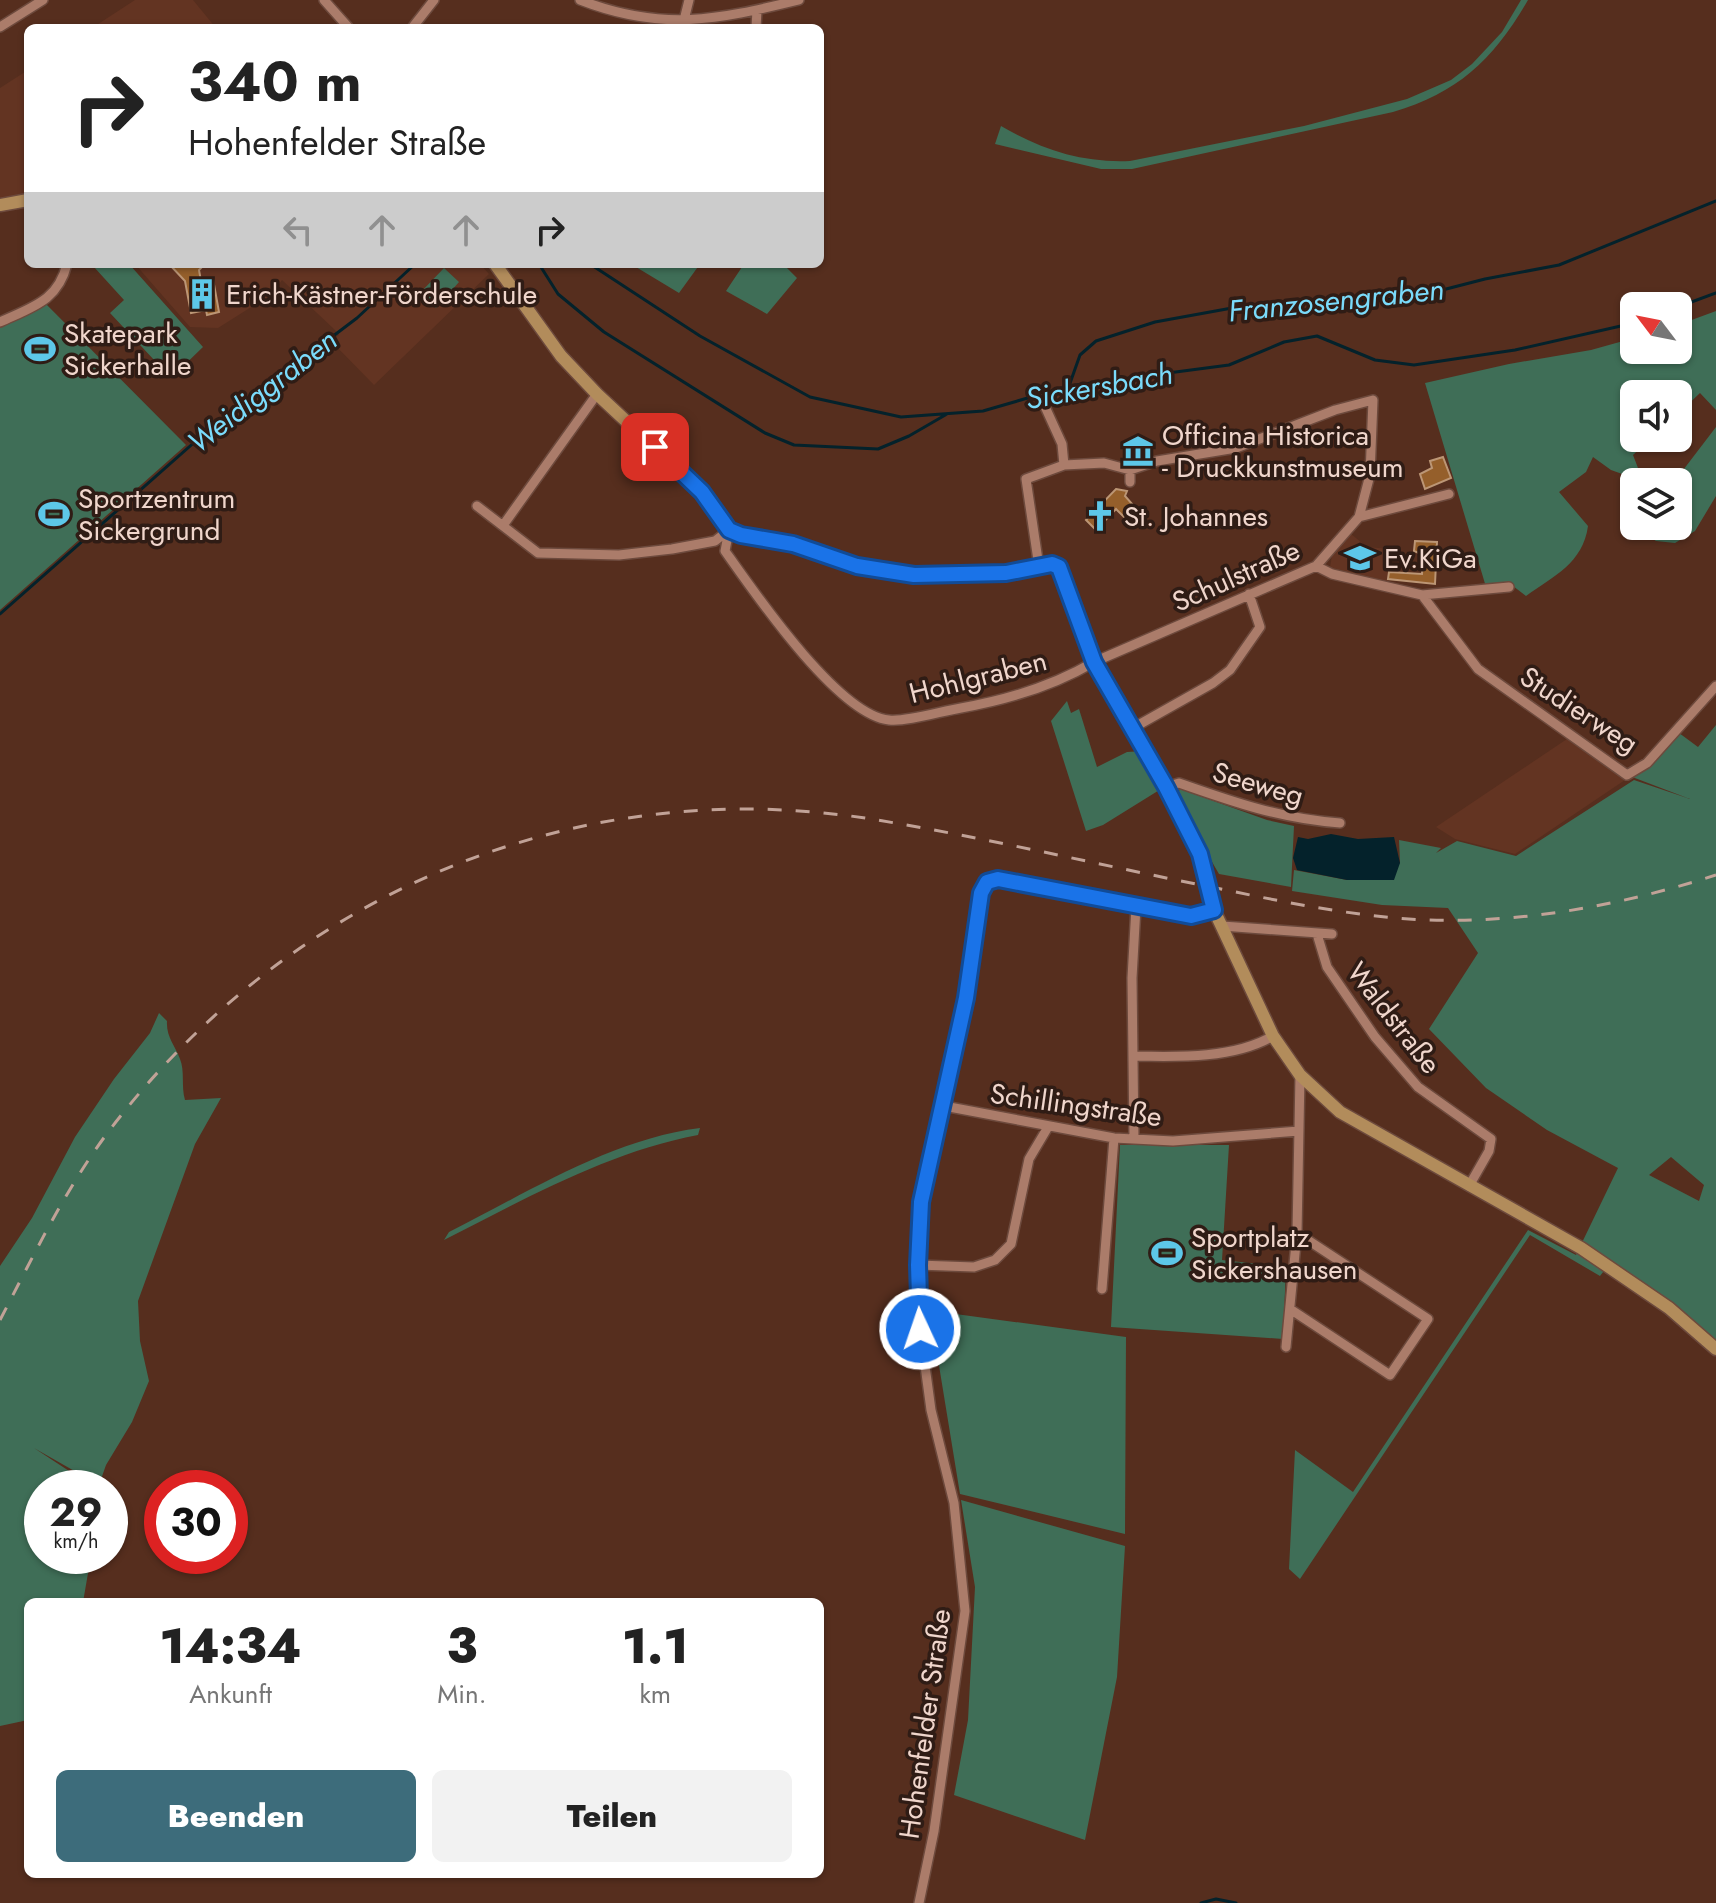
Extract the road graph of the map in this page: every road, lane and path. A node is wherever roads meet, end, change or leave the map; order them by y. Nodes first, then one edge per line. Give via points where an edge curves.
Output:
1 (43, 0) edge
2 (324, 0) edge
3 (434, 0) edge
4 (580, 0) edge
5 (689, 0) edge
6 (799, 0) edge
7 (609, 4) edge
8 (757, 10) junction
9 (345, 24) edge
10 (415, 24) edge
11 (677, 24) edge
12 (683, 24) edge
13 (689, 24) edge
14 (756, 24) edge
15 (0, 27) edge
16 (24, 201) edge
17 (0, 205) edge
18 (66, 268) edge
19 (498, 268) edge
20 (0, 322) edge
21 (597, 394) junction
22 (1042, 400) dead end
23 (1064, 465) junction
24 (1130, 470) junction
25 (1130, 482) dead end
26 (1449, 494) dead end
27 (477, 506) dead end
28 (1359, 517) junction
29 (504, 524) junction
30 (729, 530) junction
31 (1316, 566) junction
32 (1039, 567) junction
33 (1509, 587) dead end
34 (1249, 594) junction
35 (1422, 595) junction
36 (1094, 662) junction
37 (1716, 686) edge
38 (1133, 728) junction
39 (1166, 787) junction
40 (1340, 823) dead end
41 (1136, 907) junction
42 (1214, 910) junction
43 (1222, 926) junction
44 (1317, 934) junction
45 (1332, 934) dead end
46 (1273, 1036) junction
47 (1133, 1056) junction
48 (1300, 1075) junction
49 (944, 1106) junction
50 (1048, 1127) junction
51 (1299, 1131) junction
52 (1114, 1138) junction
53 (1134, 1139) junction
54 (1469, 1186) junction
55 (1297, 1233) junction
56 (918, 1265) junction
57 (1102, 1289) dead end
58 (1290, 1309) junction
59 (1286, 1347) dead end
60 (1716, 1349) edge
61 (919, 1903) edge

1 - 15 street
2 - 9 street
3 - 10 street
4 - 7 street
5 - 12 street
6 - 8 street
7 - 11 street via 633,17
8 - 13 street
8 - 14 street
16 - 17 street
18 - 20 street via 63,282 44,302
19 - 21 street via 561,356
21 - 29 street
21 - 30 street via 702,492
22 - 23 street via 1062,444
23 - 24 street via 1104,463
23 - 32 street via 1026,479
24 - 25 street
24 - 28 street, Schulstraße via 1236,448 1373,400 1370,475
26 - 28 street
27 - 29 street
28 - 31 street, Schulstraße
29 - 30 street via 538,553 619,555 672,549 715,541
30 - 32 street via 885,571 971,575
30 - 36 street, Hohlgraben via 725,551 799,652 859,708 889,720 977,705 1067,678
31 - 34 street, Schulstraße
31 - 35 street
32 - 36 street via 1059,567
33 - 35 street
34 - 36 street, Schulstraße
34 - 38 street via 1260,627 1230,670
35 - 37 street, Studierweg via 1478,669 1627,775 1647,763
36 - 38 street
38 - 39 street
39 - 40 street, Seeweg via 1179,783 1266,813
39 - 42 street via 1200,854
41 - 42 street, Hohenfelder Straße via 1191,916
41 - 47 street
41 - 49 street, Hohenfelder Straße via 998,879 987,882
42 - 43 street
43 - 44 street, Waldstraße
43 - 46 street
44 - 45 street, Waldstraße
44 - 54 street, Waldstraße via 1327,967 1375,1037 1418,1087 1491,1139
46 - 47 street via 1252,1047 1174,1057
46 - 48 street
47 - 53 street
48 - 51 street
48 - 54 street via 1340,1112
49 - 50 street, Schillingstraße
49 - 56 street, Hohenfelder Straße via 921,1202
50 - 52 street, Schillingstraße
50 - 56 street via 1029,1159 1011,1244 995,1260 974,1267
51 - 53 street, Schillingstraße
51 - 55 street
52 - 53 street, Schillingstraße
52 - 57 street
54 - 60 street via 1581,1248 1669,1308
55 - 58 street
55 - 58 street via 1428,1319 1390,1375
56 - 61 street, Hohenfelder Straße via 931,1410 954,1503 965,1611
58 - 59 street

